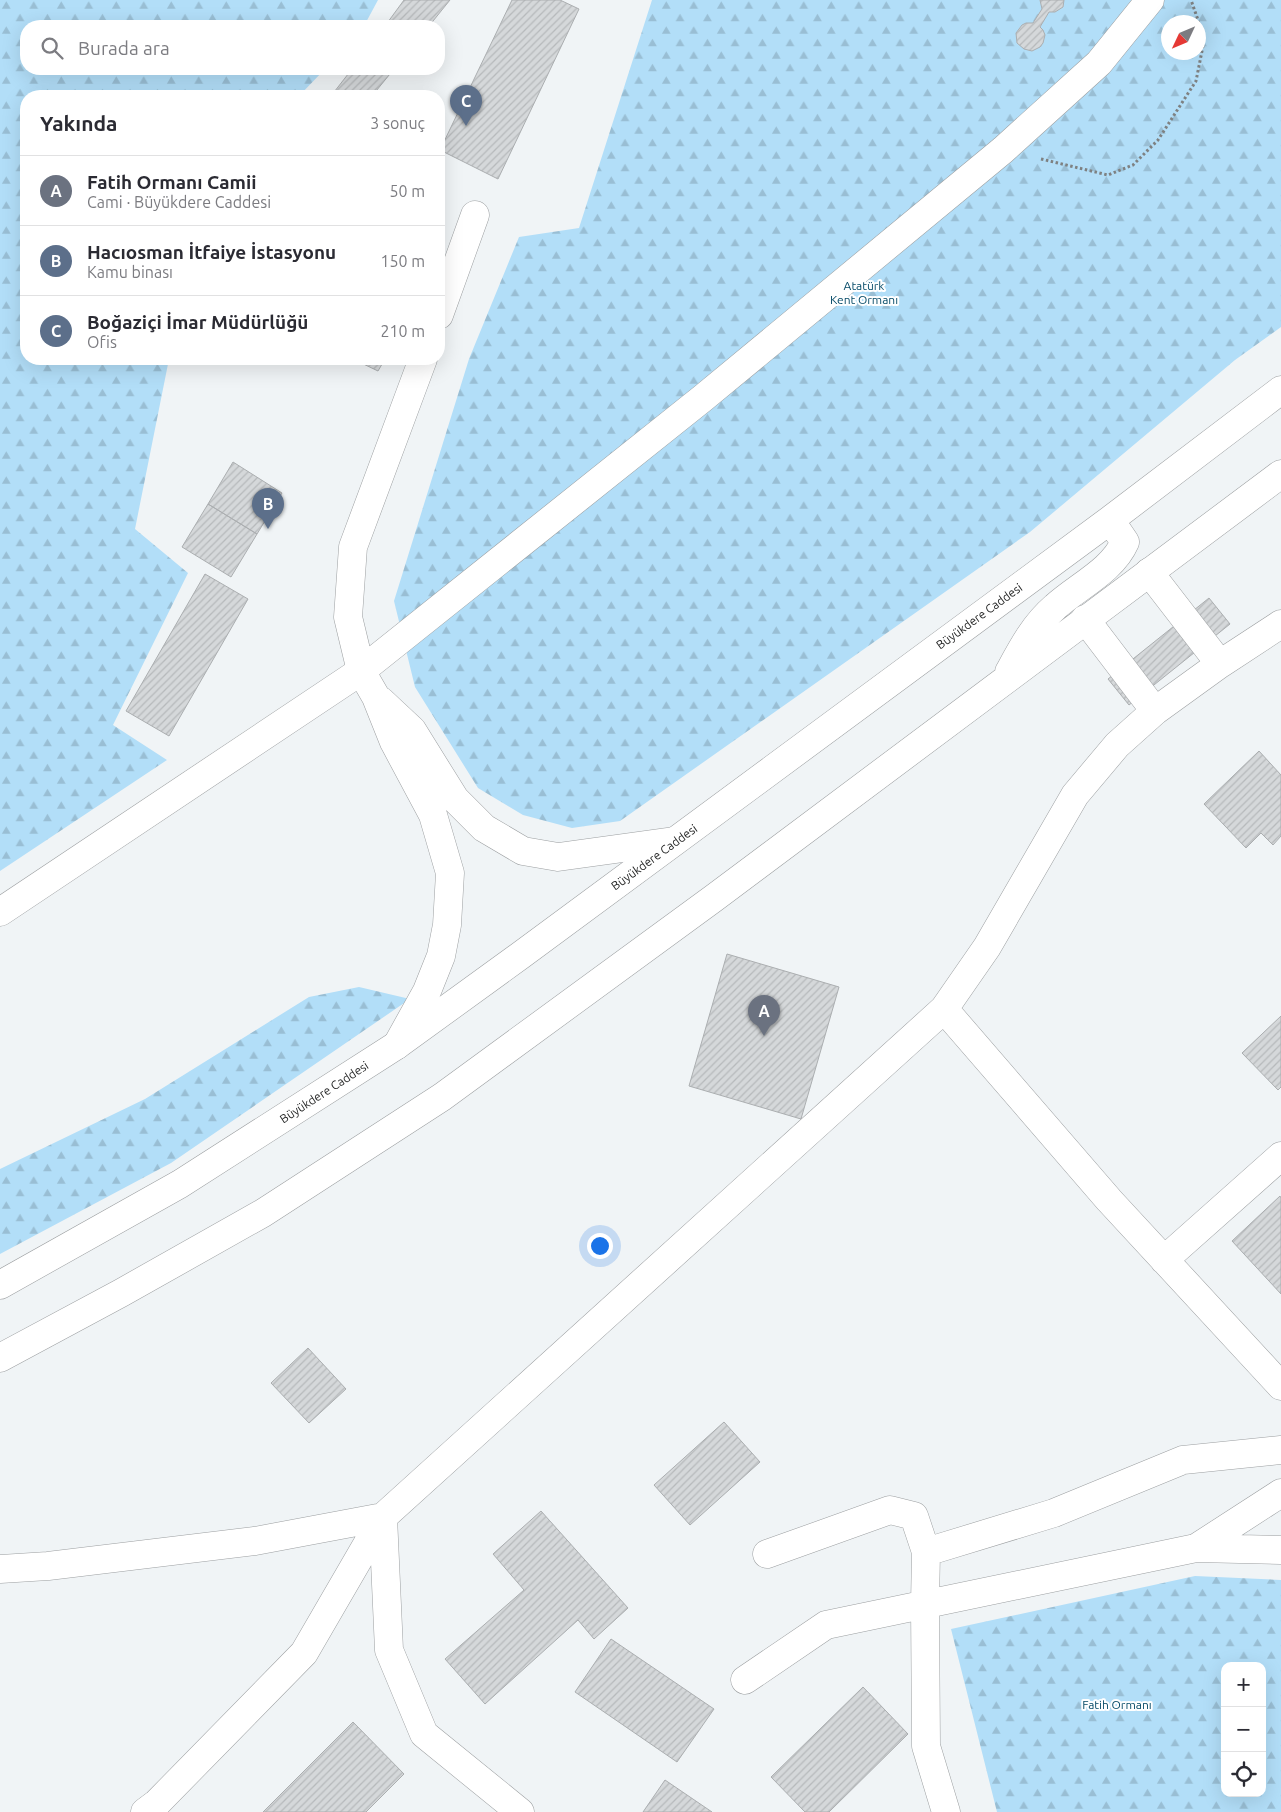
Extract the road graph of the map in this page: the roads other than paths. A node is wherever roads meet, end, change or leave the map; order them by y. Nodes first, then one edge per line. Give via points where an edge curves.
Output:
1 (1150, 0) edge
2 (475, 215) dead end
3 (445, 298) edge
4 (420, 365) edge
5 (1281, 390) edge
6 (1281, 474) edge
7 (1118, 531) junction
8 (1149, 572) junction
9 (1085, 619) junction
10 (1281, 624) edge
11 (1220, 664) junction
12 (360, 671) junction
13 (1004, 680) junction
14 (376, 697) junction
15 (1155, 711) junction
16 (674, 841) junction
17 (0, 912) edge
18 (944, 1009) junction
19 (397, 1045) junction
20 (1281, 1156) edge
21 (1164, 1260) junction
22 (0, 1284) edge
23 (0, 1358) edge
24 (1281, 1386) edge
25 (1281, 1450) edge
26 (1281, 1493) edge
27 (383, 1517) junction
28 (1196, 1548) junction
29 (1281, 1550) edge
30 (926, 1552) junction
31 (767, 1554) dead end
32 (0, 1569) edge
33 (925, 1604) junction
34 (745, 1680) dead end
35 (152, 1809) edge
36 (520, 1812) edge
37 (946, 1812) edge

1 - 12 main road via 1099,63 1003,150 703,398
2 - 3 main road
4 - 12 main road via 353,547 348,617
5 - 7 main road, Büyükdere Caddesi
6 - 8 main road
7 - 8 main road
7 - 13 main road via 1120,553 1039,623
7 - 16 main road, Büyükdere Caddesi
8 - 9 main road
8 - 11 main road
9 - 13 main road
9 - 15 main road
10 - 11 main road
11 - 15 main road
12 - 14 main road
12 - 17 main road
13 - 23 main road via 442,1097 263,1213
14 - 16 main road via 412,730 455,799 484,828 523,851 558,857
14 - 19 main road via 394,742 433,815 450,873 448,924 441,956 427,991
15 - 18 main road via 1117,745 1075,795 987,947
16 - 19 main road, Büyükdere Caddesi
18 - 21 main road
18 - 27 main road
19 - 22 main road, Büyükdere Caddesi via 180,1184
20 - 21 main road
21 - 24 main road
25 - 30 main road via 1183,1460 1054,1513
26 - 28 main road
27 - 32 main road via 255,1541
27 - 35 main road via 304,1653
27 - 36 main road via 389,1650 424,1734
28 - 29 main road
28 - 33 main road
30 - 31 main road via 914,1516 890,1510
30 - 33 main road
33 - 34 main road via 826,1626
33 - 37 main road via 926,1746

